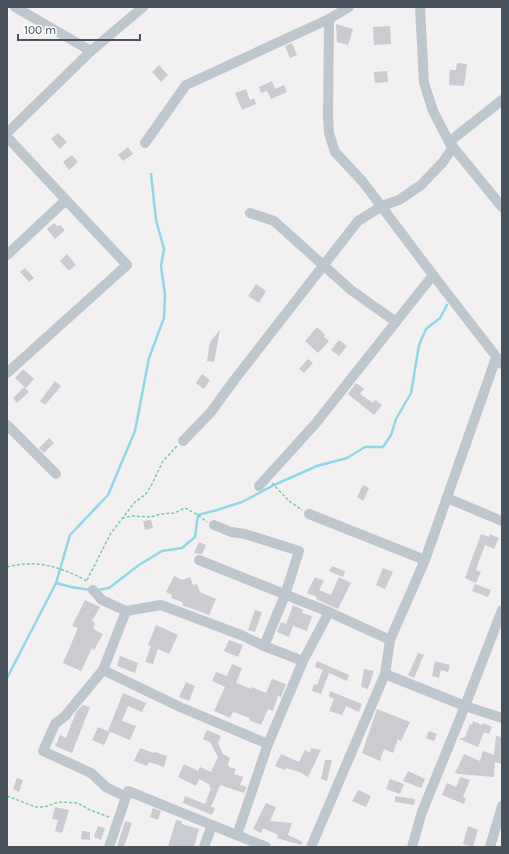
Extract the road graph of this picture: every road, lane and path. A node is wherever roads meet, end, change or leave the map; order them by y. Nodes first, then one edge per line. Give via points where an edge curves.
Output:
1 (15, 7) edge
2 (143, 7) edge
3 (349, 7) edge
4 (420, 7) edge
5 (329, 19) junction
6 (91, 51) junction
7 (502, 100) edge
8 (7, 133) edge
9 (7, 138) edge
10 (145, 143) dead end
11 (451, 144) junction
12 (66, 200) junction
13 (382, 206) junction
14 (502, 207) edge
15 (250, 213) dead end
16 (7, 255) edge
17 (323, 266) junction
18 (433, 275) junction
19 (396, 322) junction
20 (499, 361) edge
21 (7, 373) edge
22 (7, 425) edge
23 (183, 441) joint
24 (56, 474) dead end
25 (266, 477) junction
26 (259, 486) dead end
27 (447, 498) junction
28 (309, 514) joint
29 (122, 518) junction
30 (502, 521) edge
31 (214, 525) joint
32 (199, 560) dead end
33 (425, 560) junction
34 (7, 566) edge
35 (93, 590) dead end
36 (285, 595) junction
37 (502, 610) edge
38 (126, 611) junction
39 (329, 612) junction
40 (390, 640) junction
41 (264, 646) junction
42 (303, 661) junction
43 (103, 670) junction
44 (385, 674) junction
45 (465, 706) junction
46 (502, 718) edge
47 (268, 744) junction
48 (7, 796) edge
49 (126, 797) junction
50 (502, 806) edge
51 (118, 819) junction
52 (212, 825) junction
53 (237, 835) junction
54 (109, 847) edge
55 (204, 847) edge
56 (266, 847) edge
57 (311, 847) edge
58 (412, 847) edge
59 (490, 847) edge

1 - 6 street
2 - 6 street
3 - 5 street
4 - 11 street via 424,83 433,111
5 - 10 street via 186,85
5 - 13 street via 329,133 335,152
6 - 8 street
7 - 11 street
9 - 12 street
11 - 13 street via 443,162 421,185 398,200
11 - 14 street
12 - 16 street
12 - 21 street via 127,265
13 - 17 street via 358,221
13 - 18 street
15 - 17 street via 274,221
17 - 19 street
17 - 23 street via 211,412
18 - 19 street
18 - 20 street
19 - 25 street via 316,422
20 - 27 street
22 - 24 street
23 - 29 path via 163,461 145,495 134,502
25 - 26 street
25 - 28 path via 289,501
27 - 30 street
27 - 33 street
28 - 33 street
29 - 31 path via 151,517 174,513 185,508
29 - 34 path via 111,533 87,580 68,571 39,563
31 - 36 street via 300,551
32 - 36 street
33 - 40 street
35 - 38 street via 102,600
36 - 39 street
36 - 41 street
37 - 45 street
38 - 41 street via 161,605
38 - 43 street
39 - 40 street
39 - 42 street
40 - 44 street
41 - 42 street
42 - 47 street
43 - 47 street via 180,707
43 - 49 street via 65,716 55,724 43,751 91,774 106,787
44 - 45 street
44 - 57 street
45 - 46 street
45 - 58 street via 422,812
47 - 53 street
48 - 51 path via 36,807 60,802 78,803 90,810
49 - 51 street
49 - 52 street via 128,791
50 - 59 street
51 - 54 street
52 - 53 street
52 - 55 street
53 - 56 street

